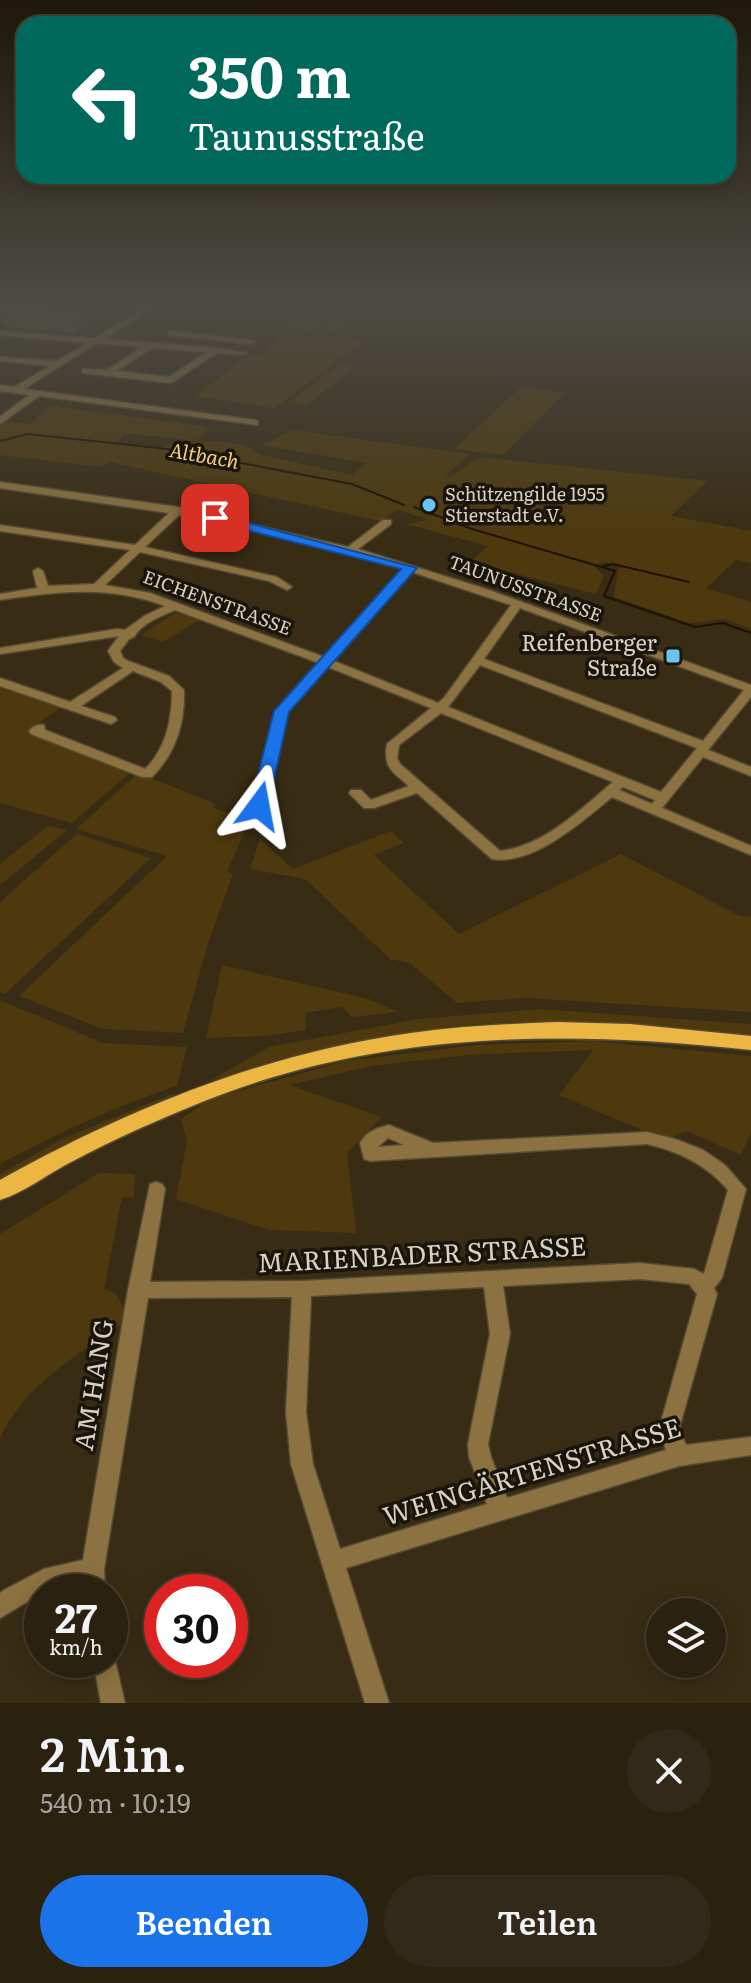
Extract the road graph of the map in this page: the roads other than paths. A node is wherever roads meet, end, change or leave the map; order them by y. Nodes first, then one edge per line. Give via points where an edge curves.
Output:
1 (28, 382) edge
2 (0, 388) edge
3 (16, 390) junction
4 (37, 393) junction
5 (0, 421) edge
6 (255, 423) dead end
7 (0, 485) edge
8 (178, 510) junction
9 (387, 522) dead end
10 (0, 528) edge
11 (135, 548) junction
12 (349, 551) junction
13 (410, 568) junction
14 (38, 571) dead end
15 (97, 587) junction
16 (287, 587) dead end
17 (43, 590) junction
18 (0, 597) edge
19 (176, 605) junction
20 (517, 605) junction
21 (130, 635) junction
22 (0, 651) edge
23 (477, 660) junction
24 (325, 661) junction
25 (132, 667) junction
26 (0, 682) edge
27 (751, 689) edge
28 (72, 706) junction
29 (440, 708) junction
30 (111, 720) dead end
31 (40, 728) dead end
32 (703, 749) junction
33 (751, 772) edge
34 (622, 781) junction
35 (417, 788) junction
36 (610, 791) junction
37 (356, 793) dead end
38 (663, 798) junction
39 (654, 810) junction
40 (253, 816) dead end
41 (751, 851) edge
42 (751, 1043) edge
43 (431, 1150) dead end
44 (156, 1189) dead end
45 (0, 1191) edge
46 (492, 1279) junction
47 (703, 1286) junction
48 (302, 1289) junction
49 (138, 1290) junction
50 (751, 1446) edge
51 (679, 1456) junction
52 (501, 1512) junction
53 (332, 1562) junction
54 (94, 1574) edge
55 (24, 1588) edge
56 (0, 1607) edge
57 (108, 1678) edge
58 (113, 1703) edge
59 (377, 1703) edge

1 - 3 street
2 - 3 street
3 - 4 street
4 - 5 street
4 - 6 street
7 - 8 street, TAUNUSSTRASSE
8 - 11 street
8 - 12 street, TAUNUSSTRASSE
9 - 12 street
10 - 11 street
11 - 15 street
11 - 16 street via 273,579
12 - 13 street, TAUNUSSTRASSE
13 - 20 street, TAUNUSSTRASSE
13 - 24 street
14 - 17 street
15 - 17 street, EICHENSTRASSE
15 - 19 street, EICHENSTRASSE
17 - 18 street, EICHENSTRASSE
19 - 21 street
19 - 24 street, EICHENSTRASSE
20 - 23 street
20 - 27 street, TAUNUSSTRASSE
21 - 22 street via 117,632
21 - 25 street via 114,651 118,660
23 - 29 street
23 - 32 street
24 - 29 street, EICHENSTRASSE
24 - 40 street via 279,716
25 - 28 street
25 - 31 street via 165,679 178,690 166,752 147,774 35,731
26 - 28 street
27 - 32 street
28 - 30 street
29 - 34 street, EICHENSTRASSE
29 - 35 street via 393,744 394,766
32 - 33 street
32 - 38 street
34 - 36 street
34 - 38 street, EICHENSTRASSE
35 - 36 street via 497,856 562,831
35 - 37 street via 369,805
36 - 39 street
38 - 39 street
39 - 41 street
42 - 45 main road via 594,1030 456,1034 320,1056 178,1101 85,1143
43 - 47 street via 647,1138 675,1144 727,1175 737,1189 712,1278
44 - 49 street, AM HANG
46 - 47 street, MARIENBADER STRASSE via 640,1271 694,1277
46 - 48 street, MARIENBADER STRASSE
46 - 52 street via 500,1334 478,1444
47 - 51 street via 707,1294 669,1429
48 - 49 street, MARIENBADER STRASSE
48 - 53 street via 297,1438
49 - 54 street, AM HANG
50 - 51 street, WEINGÄRTENSTRASSE
51 - 52 street, WEINGÄRTENSTRASSE
52 - 53 street, WEINGÄRTENSTRASSE
53 - 59 street
55 - 56 street
57 - 58 street

